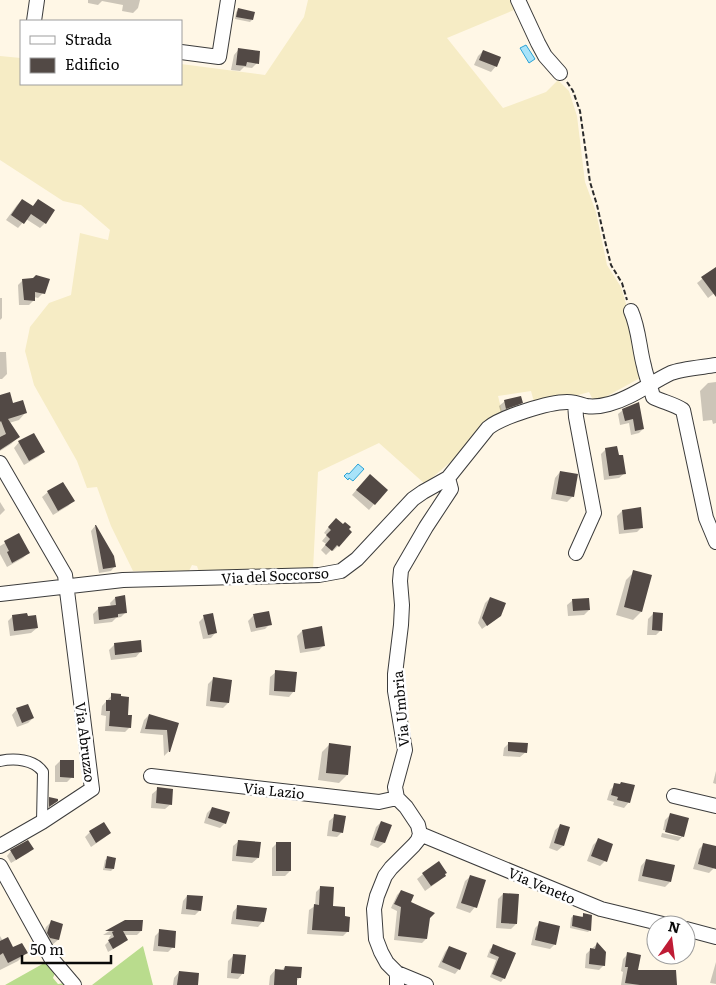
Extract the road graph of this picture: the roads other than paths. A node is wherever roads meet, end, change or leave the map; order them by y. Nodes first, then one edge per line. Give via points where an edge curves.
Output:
1 (37, 0) edge
2 (228, 0) edge
3 (518, 0) edge
4 (34, 20) edge
5 (182, 52) edge
6 (560, 73) road end
7 (631, 311) road end
8 (716, 365) edge
9 (650, 384) junction
10 (575, 403) junction
11 (0, 463) edge
12 (448, 478) junction
13 (716, 542) edge
14 (576, 552) dead end
15 (66, 587) junction
16 (0, 594) edge
17 (0, 761) edge
18 (151, 776) dead end
19 (674, 796) dead end
20 (397, 798) junction
21 (716, 806) edge
22 (42, 822) junction
23 (420, 834) junction
24 (0, 846) edge
25 (0, 866) edge
26 (646, 920) edge
27 (696, 932) edge
28 (716, 937) edge
29 (397, 979) edge
30 (74, 985) edge
31 (426, 985) edge

1 - 4 street
2 - 5 street via 219,57
3 - 6 street via 542,49
7 - 9 street
8 - 9 street, Via del Soccorso via 673,372
9 - 10 street, Via del Soccorso via 610,404 588,406
9 - 13 street via 653,397 683,410 706,518
10 - 12 street, Via del Soccorso via 552,404 494,423
10 - 14 street via 594,513
11 - 15 street via 65,575
12 - 15 street, Via del Soccorso via 413,499 357,559 341,571 319,575 123,580
12 - 20 street, Via Umbria via 451,489 426,526 402,570 400,581 402,625 395,691 405,750 395,787
15 - 16 street, Via del Soccorso
15 - 22 street, Via Abruzzo via 92,789
17 - 22 street via 16,759 40,766 43,772
18 - 20 street, Via Lazio via 379,802
19 - 21 street
20 - 23 street via 418,825
22 - 24 street, Via Abruzzo
23 - 26 street, Via Veneto via 601,909
23 - 29 street via 385,876 374,909 380,952
25 - 30 street via 51,958
27 - 28 street
29 - 31 street

